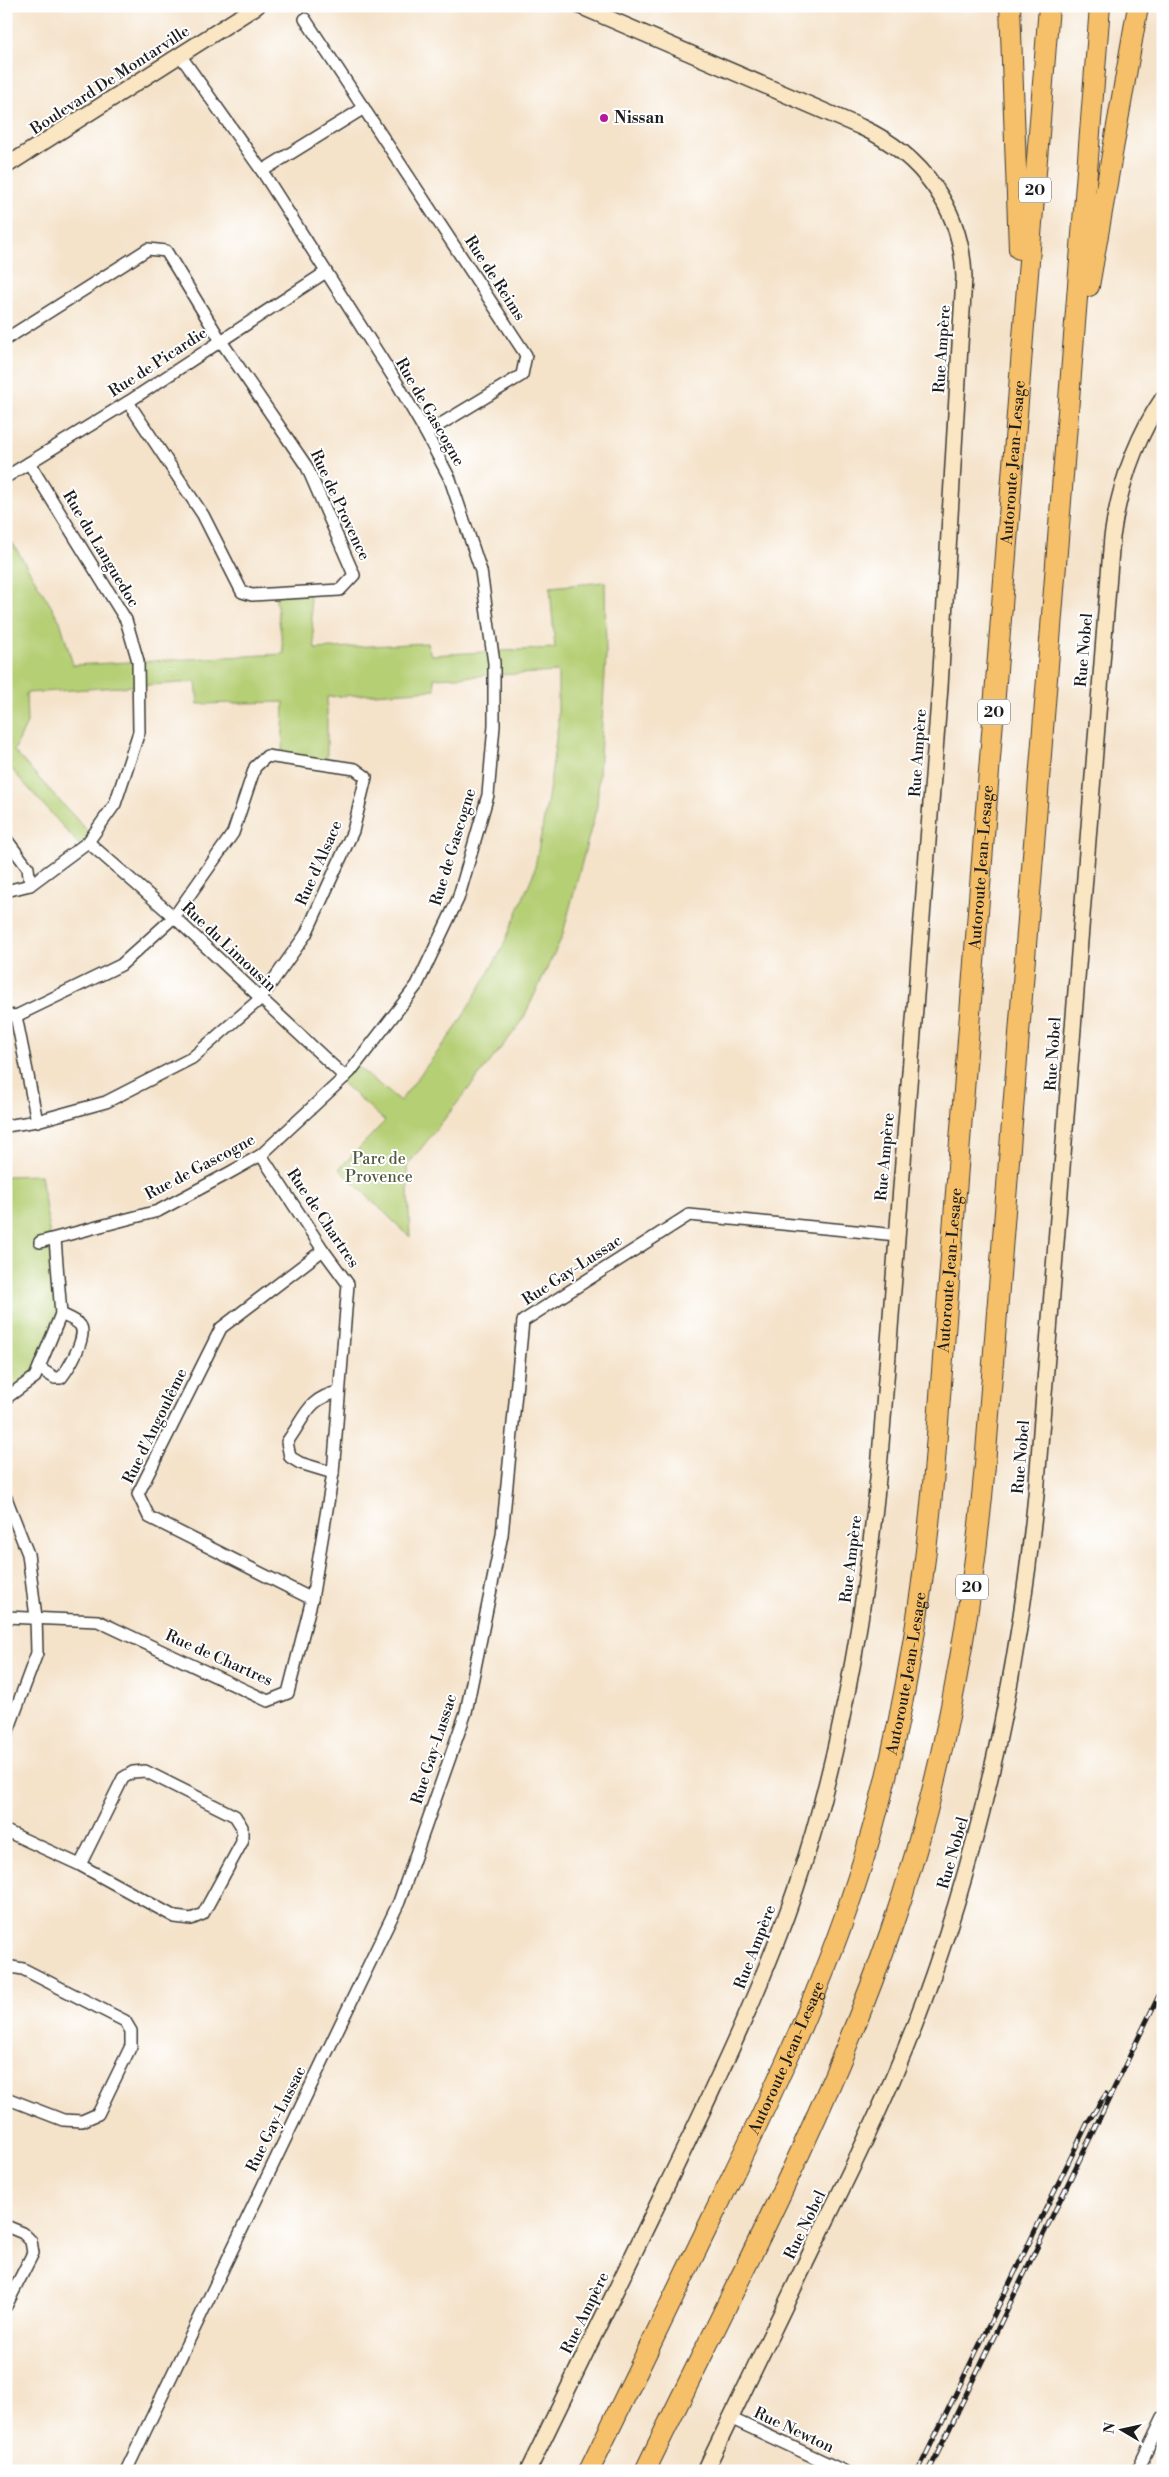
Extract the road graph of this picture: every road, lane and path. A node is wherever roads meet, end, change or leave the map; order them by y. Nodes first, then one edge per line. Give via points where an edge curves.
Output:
1 (257, 6) edge
2 (580, 6) edge
3 (1010, 6) edge
4 (1049, 6) edge
5 (1100, 6) edge
6 (1138, 6) edge
7 (305, 19) dead end
8 (180, 55) junction
9 (364, 108) junction
10 (6, 166) edge
11 (262, 172) junction
12 (326, 272) junction
13 (6, 339) edge
14 (221, 341) junction
15 (1021, 373) junction
16 (1069, 398) junction
17 (1163, 398) edge
18 (128, 402) junction
19 (426, 433) junction
20 (29, 463) junction
21 (6, 477) edge
22 (6, 839) edge
23 (88, 842) junction
24 (30, 885) junction
25 (6, 890) edge
26 (174, 917) junction
27 (260, 999) junction
28 (11, 1016) edge
29 (345, 1077) junction
30 (36, 1121) junction
31 (6, 1126) edge
32 (261, 1155) junction
33 (897, 1235) junction
34 (55, 1239) junction
35 (40, 1242) dead end
36 (323, 1250) junction
37 (61, 1314) junction
38 (39, 1368) junction
39 (339, 1392) junction
40 (6, 1398) edge
41 (333, 1473) junction
42 (6, 1498) edge
43 (312, 1599) junction
44 (6, 1617) edge
45 (36, 1618) junction
46 (6, 1736) edge
47 (6, 1831) edge
48 (80, 1866) junction
49 (6, 1966) edge
50 (6, 2098) edge
51 (6, 2226) edge
52 (6, 2306) edge
53 (1163, 2417) edge
54 (730, 2418) junction
55 (126, 2471) edge
56 (528, 2471) edge
57 (589, 2471) edge
58 (645, 2471) edge
59 (705, 2471) edge
60 (844, 2471) edge
61 (1137, 2471) edge

1 - 8 street, Boulevard De Montarville
2 - 33 street, Rue Ampère via 886,140 911,158 936,188 948,208 959,238 964,286 942,654
3 - 15 highway
4 - 15 highway, Autoroute Jean-Lesage / 20
5 - 16 highway, 20
6 - 16 highway
7 - 9 street, Rue de Reims
8 - 10 street, Boulevard De Montarville
8 - 11 street, Rue de Gascogne
9 - 11 street
9 - 19 street, Rue de Reims via 526,355 522,375
11 - 12 street, Rue de Gascogne
12 - 14 street, Rue de Picardie
12 - 19 street, Rue de Gascogne
13 - 14 street via 148,249 166,250
14 - 18 street, Rue de Picardie
14 - 18 street, Rue de Provence via 307,467 354,575 340,590 252,595 242,592 203,515
15 - 57 highway, Autoroute Jean-Lesage / 20 via 930,1511 905,1691 866,1851 815,1995 770,2098
16 - 58 highway, 20 via 984,1475 969,1610 952,1707 906,1886 857,2023 801,2148
17 - 54 street, Rue Nobel via 1128,465 1112,537 1035,1504 1022,1616 1003,1726 962,1887 914,2028 850,2171
18 - 20 street, Rue de Picardie
19 - 29 street, Rue de Gascogne via 450,479 481,571 494,663 494,726 488,795 458,899 417,985
20 - 21 street, Rue de Picardie
20 - 23 street, Rue du Languedoc via 126,620 138,661 139,732 115,804
22 - 24 street via 28,868
23 - 24 street, Rue du Languedoc
23 - 26 street, Rue du Limousin
24 - 25 street, Rue du Languedoc
26 - 27 street, Rue du Limousin
26 - 27 street, Rue d'Alsace via 233,833 255,767 267,756 355,769 366,777 353,831 306,934
26 - 28 street via 121,965
27 - 29 street, Rue du Limousin
27 - 30 street via 192,1058 106,1102
28 - 30 street
29 - 32 street, Rue de Gascogne
30 - 31 street
32 - 34 street, Rue de Gascogne via 158,1211
32 - 36 street, Rue de Chartres
33 - 55 street, Rue Gay-Lussac via 689,1215 523,1321 502,1535 466,1712 399,1902
33 - 56 street, Rue Ampère via 867,1583 846,1703 814,1830 776,1944 736,2039
34 - 35 street, Rue de Gascogne
34 - 37 street
36 - 39 street, Rue de Chartres via 348,1284
36 - 43 street, Rue d'Angoulême via 221,1328 138,1494 149,1517
37 - 38 street
37 - 38 street via 80,1324 82,1338 61,1378
38 - 40 street via 35,1378
39 - 41 street, Rue de Chartres
39 - 41 street via 324,1395 311,1405 287,1442 290,1457
41 - 43 street, Rue de Chartres
42 - 45 street via 28,1554
43 - 45 street, Rue de Chartres via 288,1693 268,1701 98,1621
44 - 45 street, Rue de Chartres
45 - 46 street via 37,1653
47 - 48 street
48 - 48 street via 123,1778 133,1772 145,1771 235,1816 242,1827 242,1842 203,1914 191,1919 175,1916
49 - 50 street via 23,1969 125,2021 131,2032 131,2046 98,2114 82,2121 63,2120
51 - 52 street via 23,2233 31,2241 33,2253
53 - 61 street
54 - 59 street, Rue Nobel
54 - 60 street, Rue Newton

